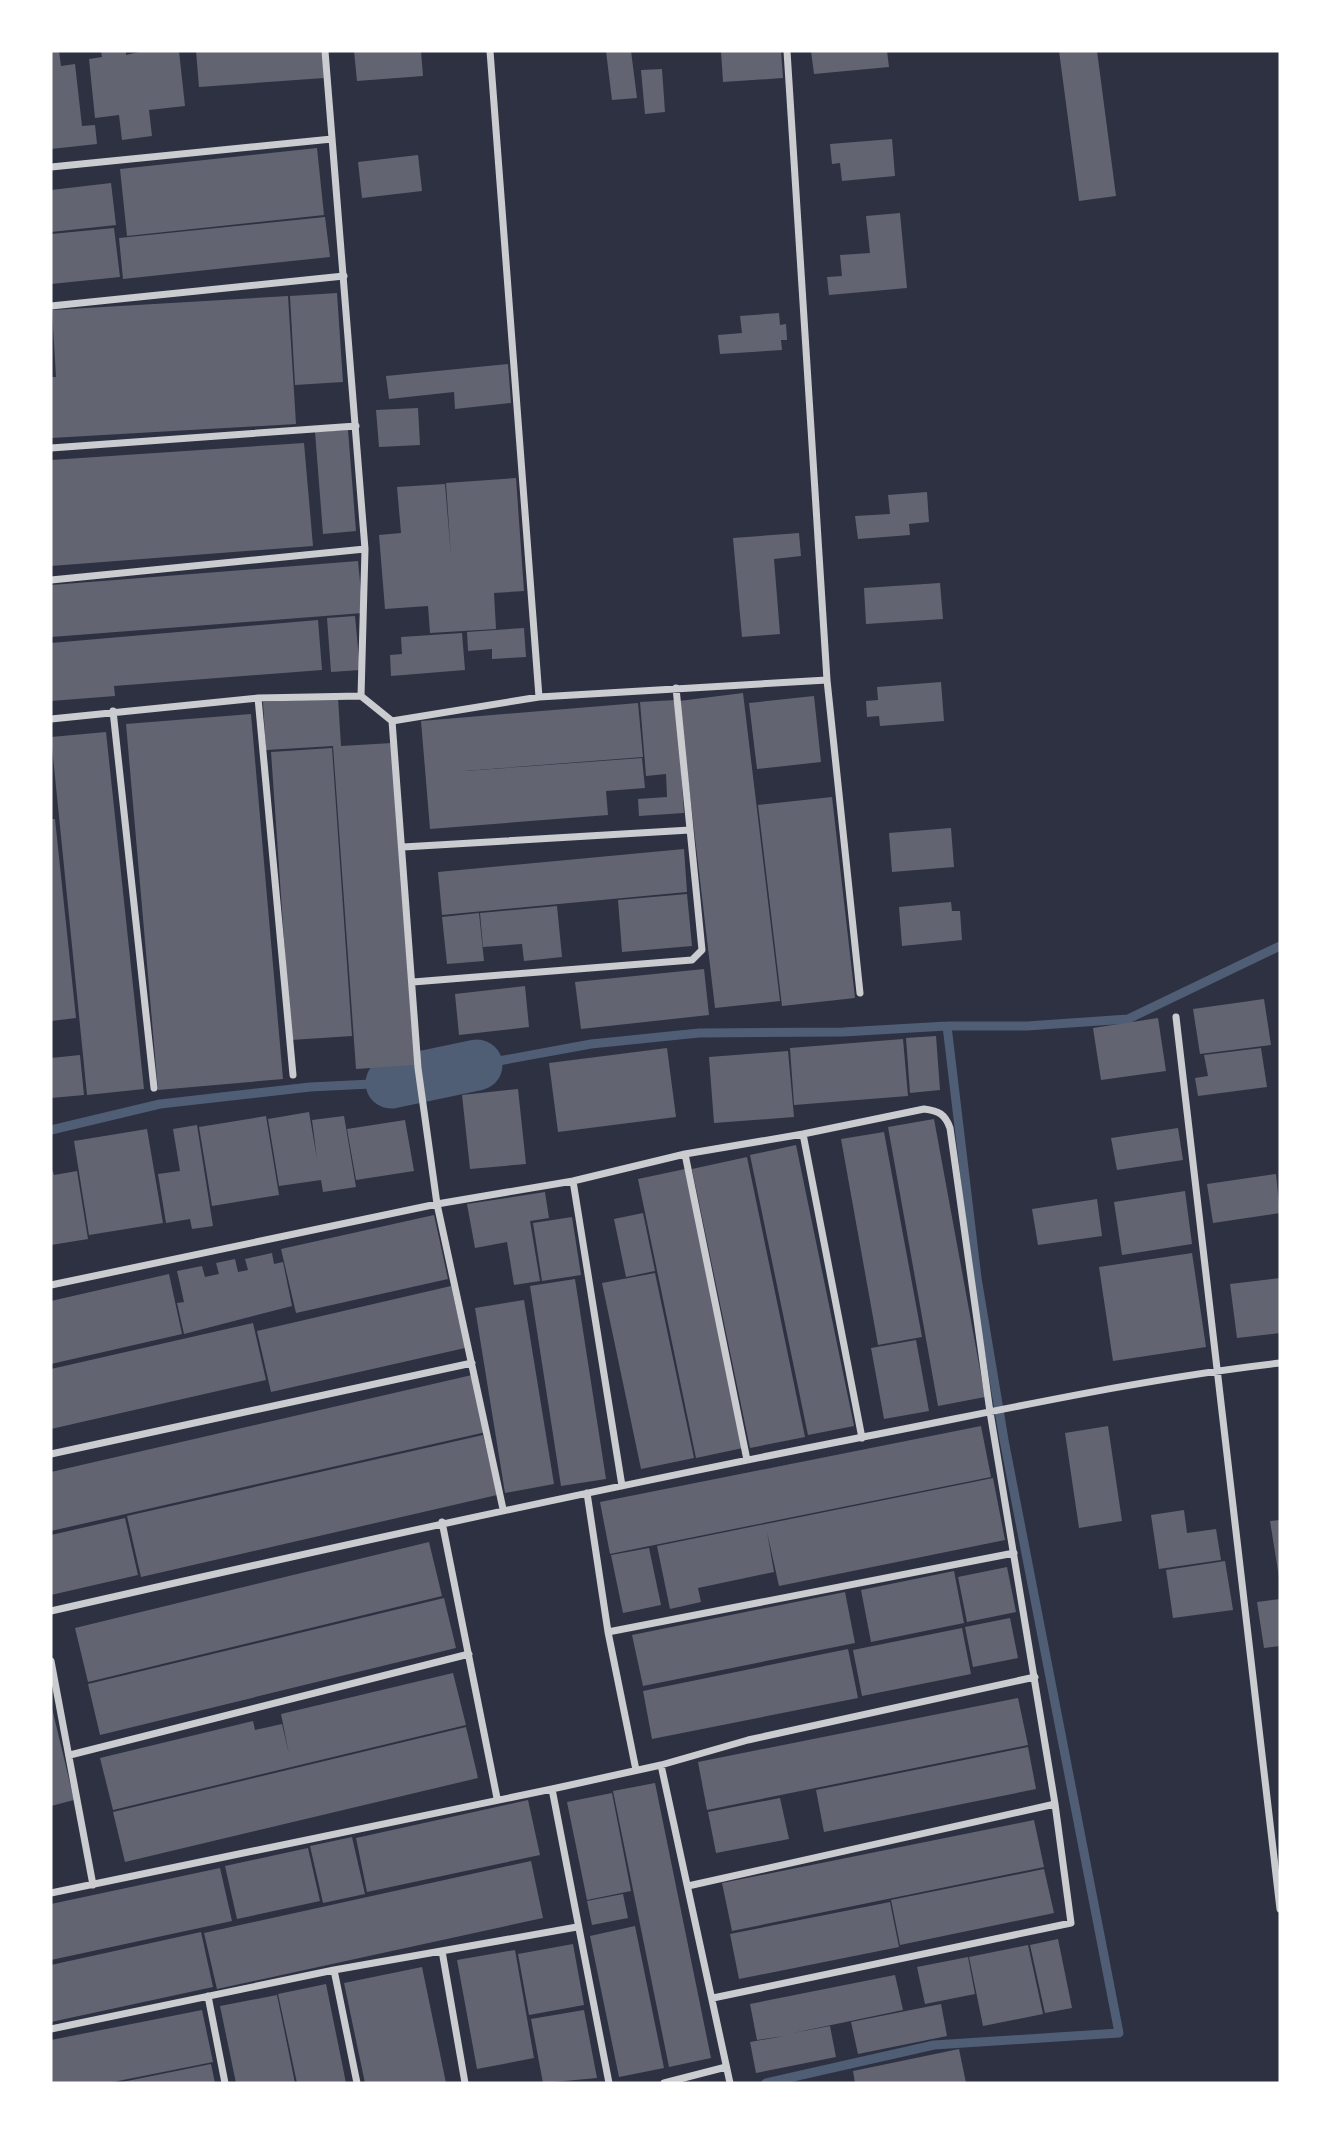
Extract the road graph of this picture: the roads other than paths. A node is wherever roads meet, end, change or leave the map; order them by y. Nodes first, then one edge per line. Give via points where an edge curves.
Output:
1 (325, 51) edge
2 (490, 51) edge
3 (787, 51) edge
4 (332, 139) junction
5 (51, 167) edge
6 (344, 276) junction
7 (51, 306) edge
8 (356, 426) junction
9 (51, 448) edge
10 (365, 549) junction
11 (51, 580) edge
12 (827, 680) junction
13 (676, 688) junction
14 (361, 696) junction
15 (539, 697) junction
16 (258, 698) junction
17 (113, 711) junction
18 (51, 719) edge
19 (393, 721) junction
20 (690, 830) junction
21 (403, 847) junction
22 (413, 982) junction
23 (860, 993) dead end
24 (1176, 1017) dead end
25 (293, 1075) dead end
26 (154, 1088) dead end
27 (803, 1135) junction
28 (685, 1154) junction
29 (573, 1181) junction
30 (437, 1205) junction
31 (51, 1284) edge
32 (472, 1363) junction
33 (1280, 1363) edge
34 (1217, 1370) junction
35 (993, 1411) junction
36 (862, 1438) junction
37 (51, 1454) edge
38 (747, 1460) junction
39 (622, 1486) junction
40 (587, 1493) junction
41 (503, 1509) junction
42 (442, 1522) junction
43 (1014, 1553) junction
44 (51, 1611) edge
45 (607, 1632) junction
46 (469, 1654) junction
47 (51, 1661) edge
48 (1035, 1677) junction
49 (70, 1755) junction
50 (661, 1765) junction
51 (636, 1770) junction
52 (552, 1789) junction
53 (497, 1798) junction
54 (1055, 1804) junction
55 (93, 1885) junction
56 (688, 1886) junction
57 (51, 1893) edge
58 (1280, 1909) edge
59 (577, 1927) junction
60 (442, 1951) junction
61 (334, 1970) junction
62 (208, 1996) junction
63 (713, 1998) junction
64 (51, 2029) edge
65 (726, 2067) junction
66 (225, 2083) edge
67 (357, 2083) edge
68 (465, 2083) edge
69 (609, 2083) edge
70 (664, 2083) edge
71 (730, 2083) edge

1 - 4 street
2 - 15 street
3 - 12 street
4 - 5 street
4 - 6 street
6 - 7 street
6 - 8 street
8 - 9 street
8 - 10 street
10 - 11 street
10 - 14 street
12 - 13 street
12 - 23 street
13 - 15 street
13 - 20 street
14 - 16 street
14 - 19 street
15 - 19 street
16 - 17 street
16 - 25 street
17 - 18 street
17 - 26 street
19 - 21 street
20 - 21 street
20 - 22 street via 702,950 692,960
21 - 22 street
22 - 30 street via 418,1068
24 - 34 street
27 - 28 street
27 - 35 street via 924,1109 946,1117
27 - 36 street
28 - 29 street
28 - 38 street
29 - 30 street
29 - 39 street
30 - 31 street
30 - 32 street
32 - 37 street
32 - 41 street
33 - 34 street
34 - 35 street
34 - 58 street
35 - 36 street
35 - 43 street
36 - 38 street
38 - 39 street
39 - 40 street
40 - 41 street
40 - 45 street
41 - 42 street
42 - 44 street
42 - 46 street
43 - 45 street
43 - 48 street
45 - 51 street
46 - 49 street
46 - 53 street
47 - 49 street
48 - 50 street via 748,1740
48 - 54 street
49 - 55 street
50 - 51 street
50 - 56 street
51 - 52 street
52 - 53 street
52 - 59 street
53 - 55 street
54 - 56 street
54 - 63 street via 1071,1923
55 - 57 street
56 - 63 street
59 - 60 street
59 - 69 street
60 - 61 street
60 - 68 street
61 - 62 street
61 - 67 street
62 - 64 street
62 - 66 street
63 - 65 street
65 - 70 street
65 - 71 street

